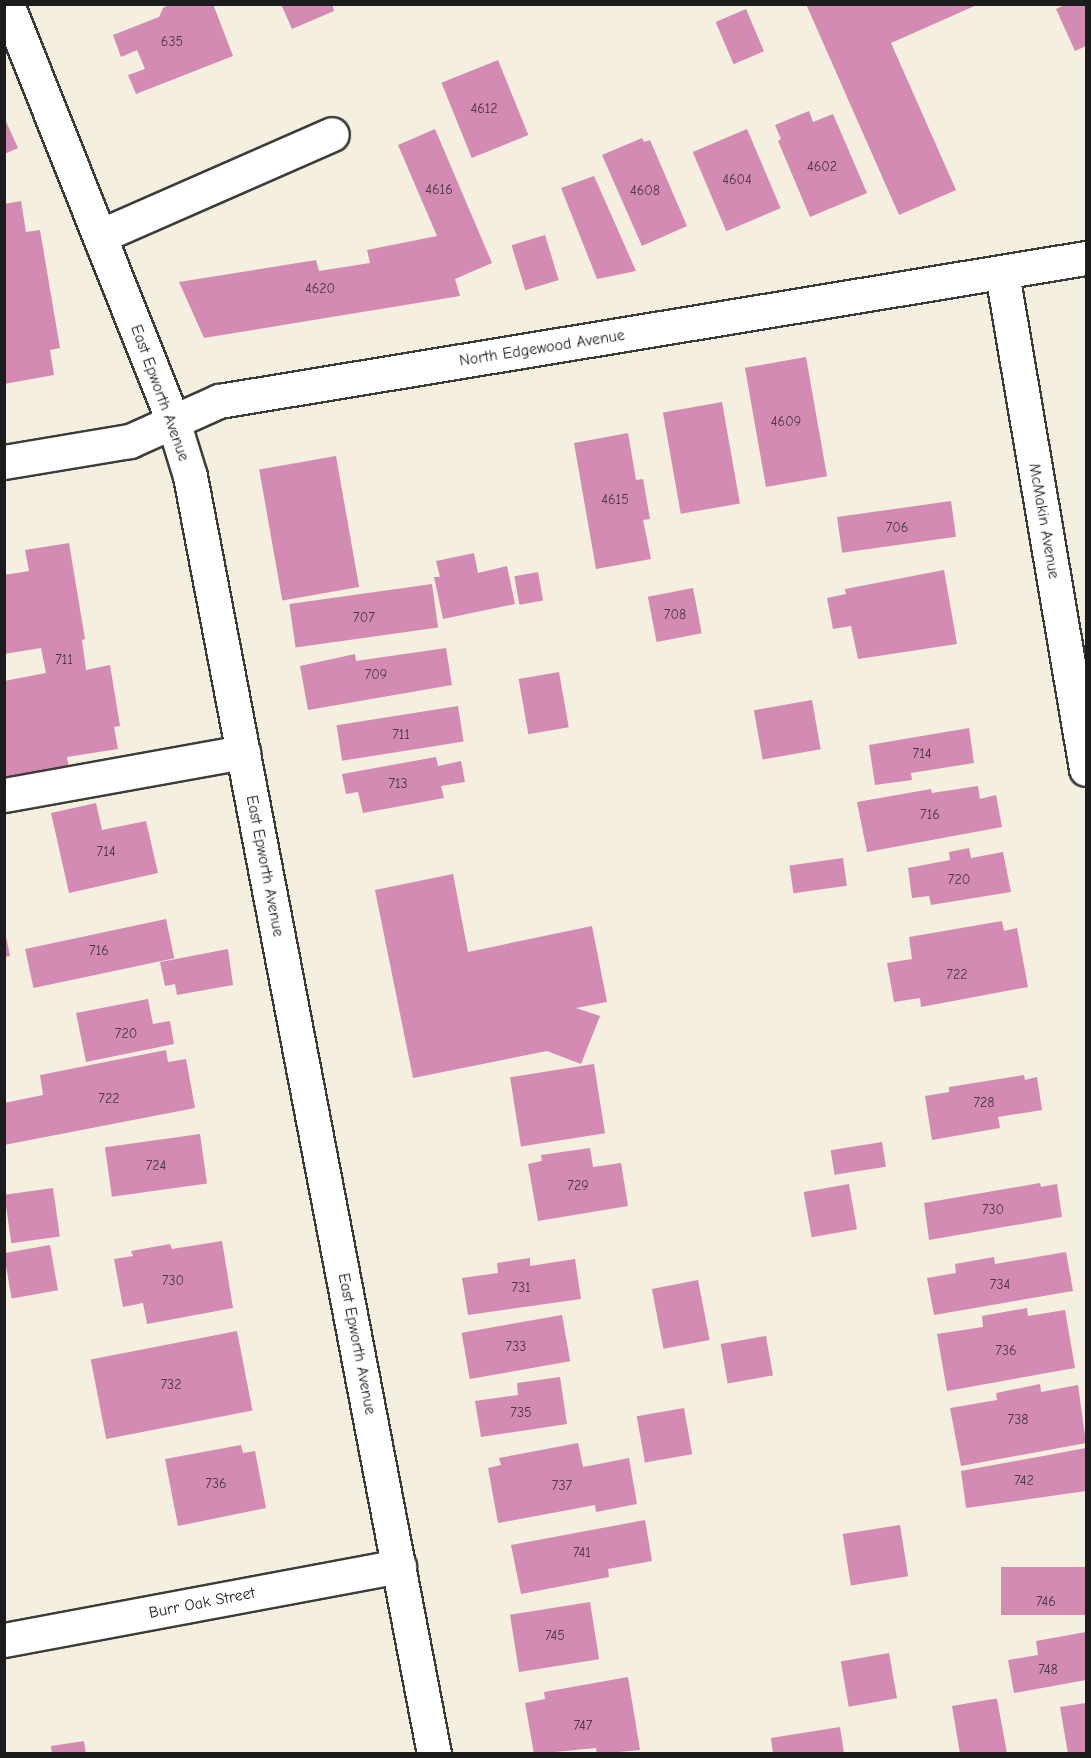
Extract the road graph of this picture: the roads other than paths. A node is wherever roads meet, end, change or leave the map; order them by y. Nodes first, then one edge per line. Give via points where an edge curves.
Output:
1 (8, 4) edge
2 (332, 134) dead end
3 (99, 236) junction
4 (1086, 258) edge
5 (1002, 273) junction
6 (174, 424) junction
7 (4, 462) edge
8 (243, 752) junction
9 (1086, 769) edge
10 (4, 795) edge
11 (399, 1566) junction
12 (4, 1640) edge
13 (434, 1754) edge

1 - 3 street, East Epworth Avenue
2 - 3 street
3 - 6 street, East Epworth Avenue
4 - 5 street, North Edgewood Avenue
5 - 6 street, North Edgewood Avenue via 219,401
5 - 9 street, McMakin Avenue
6 - 7 street, North Edgewood Avenue via 129,441
6 - 8 street, East Epworth Avenue via 190,476
8 - 10 street
8 - 11 street, East Epworth Avenue
11 - 12 street, Burr Oak Street
11 - 13 street, East Epworth Avenue

